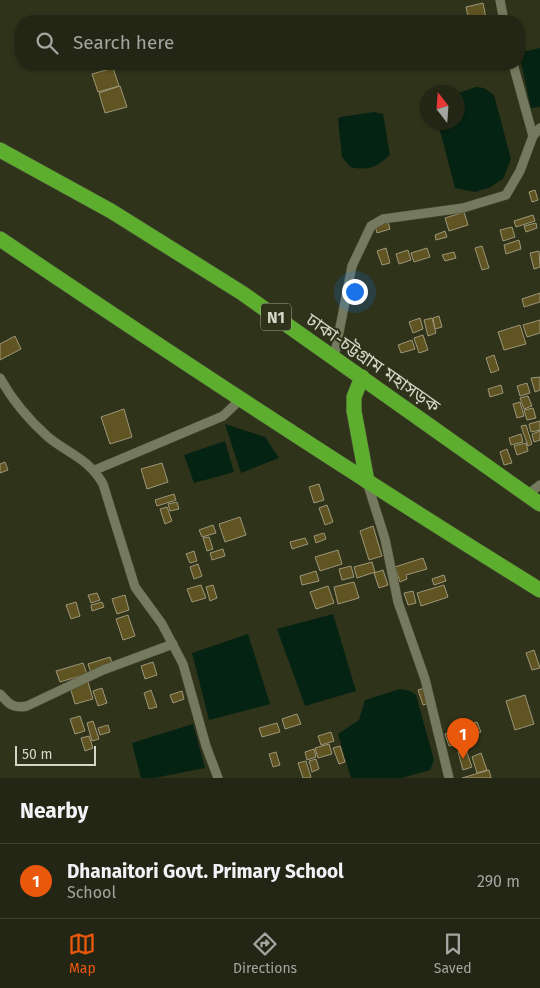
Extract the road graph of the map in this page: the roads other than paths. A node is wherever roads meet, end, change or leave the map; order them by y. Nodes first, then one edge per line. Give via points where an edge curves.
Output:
1 (500, 0) edge
2 (503, 15) edge
3 (515, 70) edge
4 (540, 128) edge
5 (533, 136) junction
6 (0, 150) edge
7 (0, 240) edge
8 (334, 358) junction
9 (362, 377) junction
10 (0, 378) edge
11 (241, 399) junction
12 (95, 470) junction
13 (367, 481) junction
14 (540, 485) edge
15 (527, 495) junction
16 (540, 504) edge
17 (540, 590) edge
18 (172, 644) junction
19 (0, 694) edge
20 (218, 778) edge
21 (449, 778) edge

1 - 2 street
3 - 5 street
4 - 5 street
5 - 8 street via 520,171 506,195 463,208 383,219 371,226 352,266
6 - 8 highway, ঢাকা-চট্টগ্রাম মহাসড়ক / N1 via 111,211 218,278
7 - 11 highway
8 - 9 highway, ঢাকা-চট্টগ্রাম মহাসড়ক / N1
9 - 13 highway via 354,396 354,411
9 - 15 highway, ঢাকা-চট্টগ্রাম মহাসড়ক / N1
10 - 12 street via 11,398 48,437
11 - 12 street via 223,416
11 - 13 highway
12 - 18 street via 103,484 135,587 162,624
13 - 17 highway
13 - 21 street via 385,539 398,602 425,679
14 - 15 street
15 - 16 highway, ঢাকা-চট্টগ্রাম মহাসড়ক / N1
18 - 19 street via 103,670 28,706 11,706
18 - 20 street via 183,664

